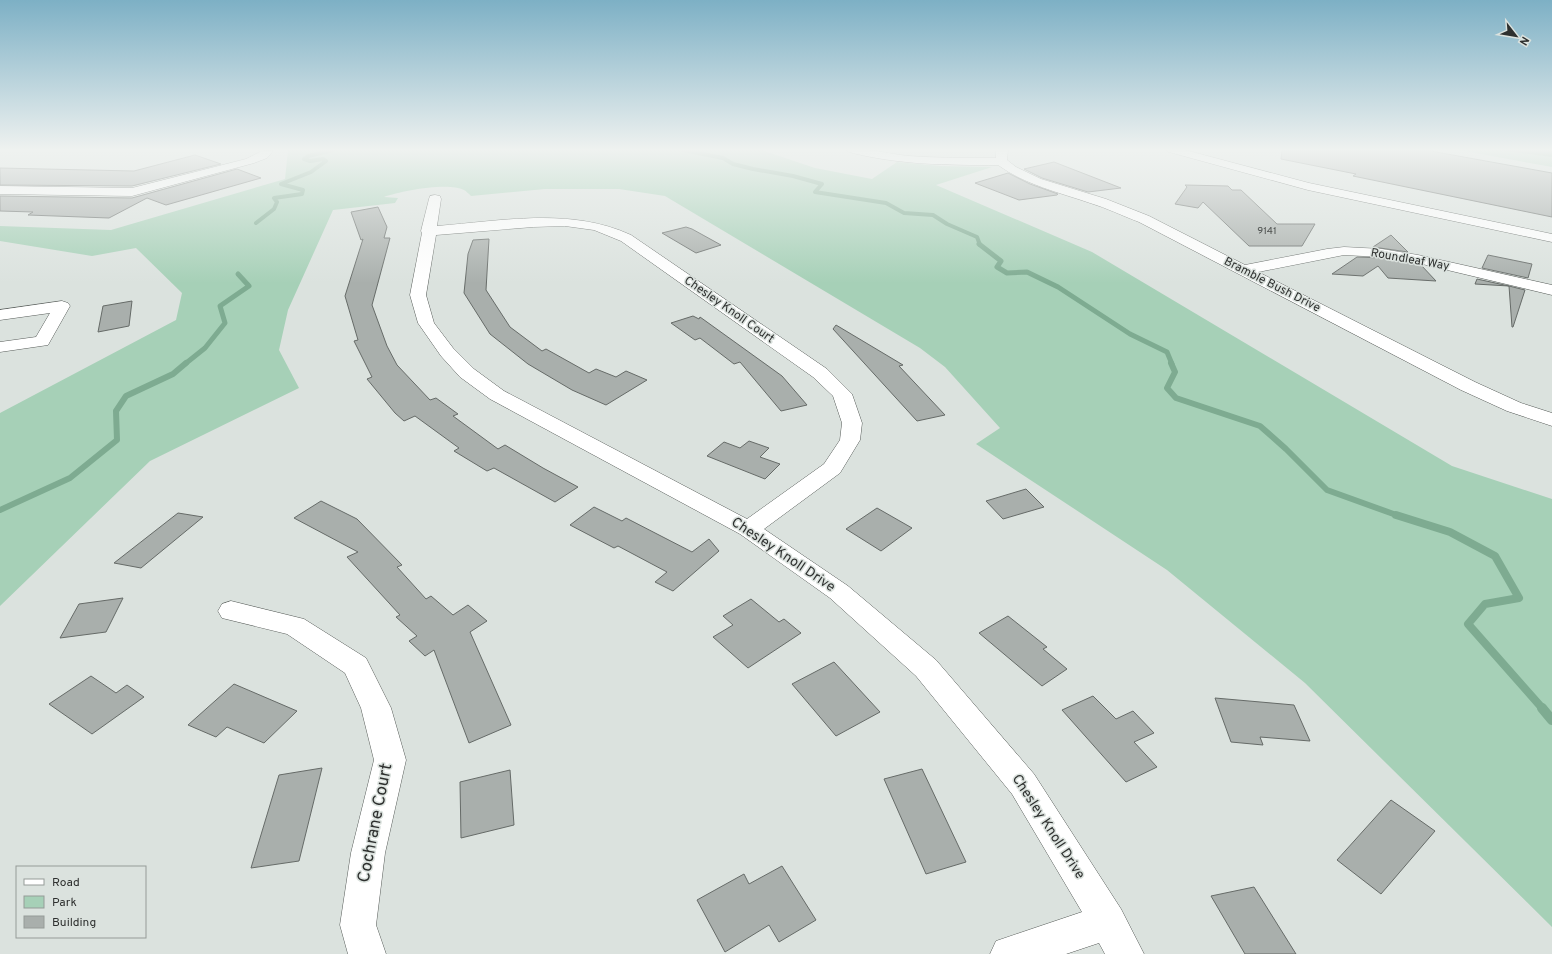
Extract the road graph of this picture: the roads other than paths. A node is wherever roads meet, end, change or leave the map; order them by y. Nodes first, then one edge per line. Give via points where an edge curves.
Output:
1 (1078, 195) edge
2 (1348, 195) edge
3 (435, 199) dead end
4 (428, 231) junction
5 (1552, 238) edge
6 (1243, 270) junction
7 (1552, 290) edge
8 (0, 315) edge
9 (0, 347) edge
10 (1552, 420) edge
11 (748, 529) junction
12 (232, 611) dead end
13 (1108, 922) junction
14 (367, 954) edge
15 (1009, 954) edge
16 (1125, 954) edge

1 - 6 street, Bramble Bush Drive via 1144,220
2 - 5 street
3 - 4 street, Chesley Knoll Drive
4 - 11 street, Chesley Knoll Drive via 418,295 426,323 446,352 467,373 497,395
4 - 11 street, Chesley Knoll Court via 545,221 579,223 614,232 820,373 842,394 852,423 850,440 832,468
6 - 7 street, Roundleaf Way via 1327,253 1382,253
6 - 10 street, Bramble Bush Drive via 1468,386 1514,407
8 - 9 street via 62,306 42,341
11 - 13 street, Chesley Knoll Drive via 839,592 926,668 1023,784
12 - 14 street, Cochrane Court via 295,626 356,666 376,708 390,760 368,853 358,925
13 - 15 street
13 - 16 street, Chesley Knoll Drive

